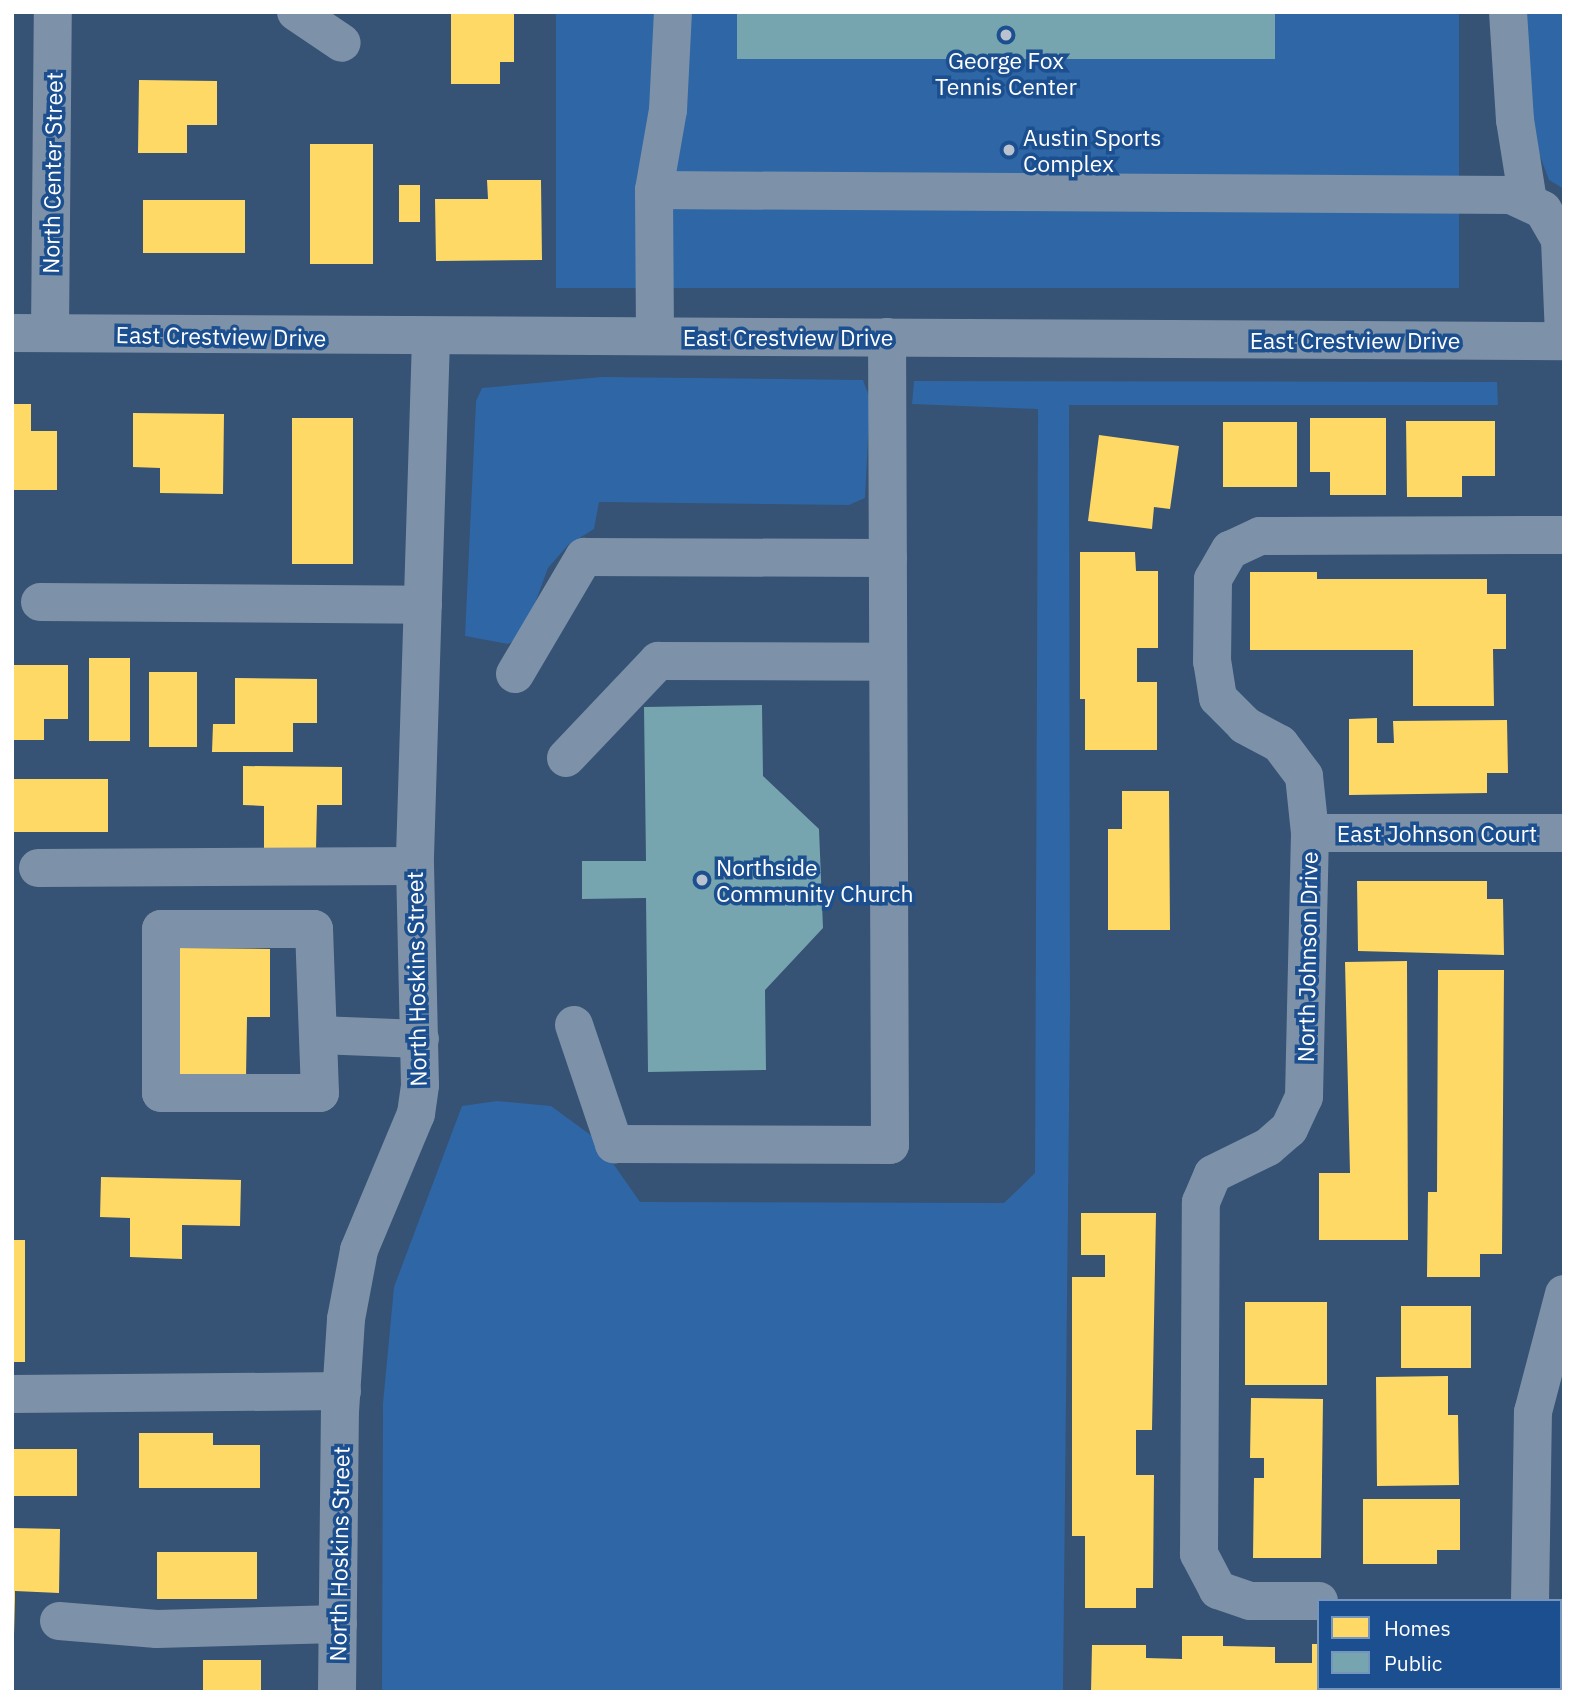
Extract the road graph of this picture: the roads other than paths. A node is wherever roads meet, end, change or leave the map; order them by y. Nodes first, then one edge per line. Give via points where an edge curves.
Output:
1 (53, 12) edge
2 (296, 12) edge
3 (673, 12) edge
4 (1508, 12) edge
5 (342, 43) dead end
6 (654, 190) junction
7 (1528, 201) junction
8 (12, 333) edge
9 (50, 333) junction
10 (655, 336) junction
11 (887, 337) junction
12 (431, 338) junction
13 (1564, 339) edge
14 (1564, 535) edge
15 (888, 558) junction
16 (40, 602) dead end
17 (423, 605) junction
18 (888, 662) junction
19 (515, 674) dead end
20 (566, 758) dead end
21 (1310, 833) junction
22 (1564, 833) edge
23 (415, 866) junction
24 (38, 868) dead end
25 (574, 1025) dead end
26 (319, 1035) junction
27 (420, 1039) junction
28 (1564, 1294) edge
29 (342, 1391) junction
30 (12, 1394) edge
31 (1530, 1599) edge
32 (1317, 1601) edge
33 (59, 1621) dead end
34 (338, 1624) junction
35 (337, 1692) edge

1 - 9 street, North Center Street
2 - 5 street
3 - 6 street via 668,110
4 - 7 street via 1515,120
6 - 7 street via 1498,195
6 - 10 street
7 - 13 street via 1543,210 1560,240
8 - 9 street, East Crestview Drive
9 - 12 street, East Crestview Drive
10 - 11 street, East Crestview Drive
10 - 12 street, East Crestview Drive
11 - 13 street, East Crestview Drive
11 - 15 street
12 - 17 street, North Hoskins Street
14 - 21 street, North Johnson Drive via 1260,536 1230,550 1213,579 1212,662 1218,698 1245,725 1280,744 1304,776
15 - 18 street
15 - 19 street via 584,557
16 - 17 street
17 - 23 street, North Hoskins Street
18 - 20 street via 658,661
18 - 25 street via 890,1145 614,1144
21 - 22 street, East Johnson Court
21 - 32 street, North Johnson Drive via 1304,1097 1289,1129 1268,1147 1213,1174 1201,1202 1199,1554 1218,1590 1251,1601
23 - 24 street
23 - 27 street, North Hoskins Street
26 - 26 street via 314,929 161,929 161,1093 320,1093
26 - 27 street
27 - 29 street, North Hoskins Street via 416,1114 359,1250 346,1319
28 - 31 street via 1534,1412
29 - 30 street
29 - 34 street, North Hoskins Street
33 - 34 street via 157,1629
34 - 35 street, North Hoskins Street

